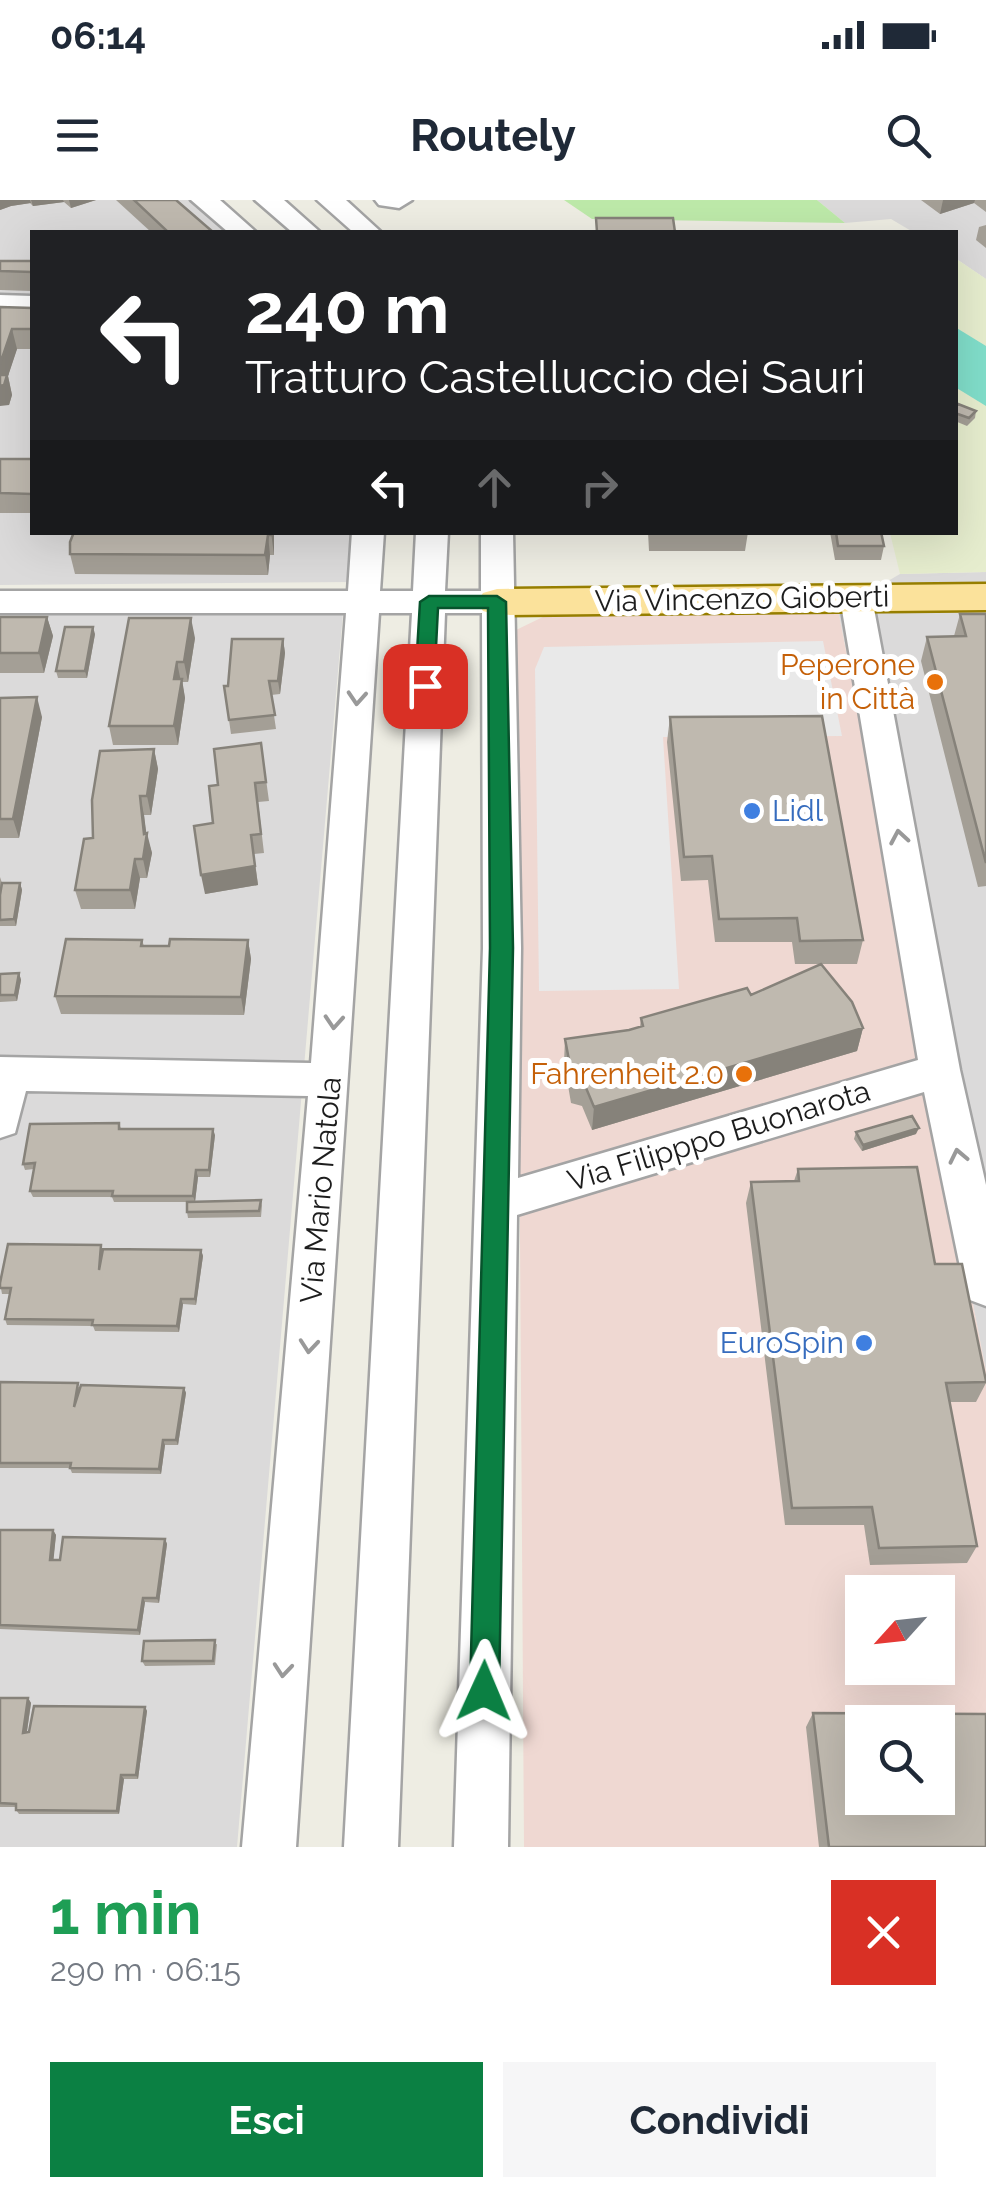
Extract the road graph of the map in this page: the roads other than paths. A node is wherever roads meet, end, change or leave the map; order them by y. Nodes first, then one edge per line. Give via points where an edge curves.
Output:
1 (204, 200) edge
2 (268, 200) edge
3 (330, 200) edge
4 (388, 200) edge
5 (399, 200) edge
6 (240, 230) edge
7 (305, 230) edge
8 (366, 230) edge
9 (0, 304) edge
10 (30, 304) edge
11 (368, 535) edge
12 (432, 535) edge
13 (497, 535) edge
14 (986, 596) edge
15 (856, 598) junction
16 (363, 601) junction
17 (0, 602) edge
18 (429, 602) junction
19 (497, 602) junction
20 (940, 1070) junction
21 (4, 1074) edge
22 (330, 1080) junction
23 (0, 1121) edge
24 (498, 1203) junction
25 (986, 1286) edge
26 (269, 1847) edge
27 (371, 1847) edge
28 (480, 1847) edge

1 - 6 street
2 - 7 street
3 - 8 street
4 - 5 street
9 - 10 street
11 - 16 street, Via Mario Natola
12 - 18 street
13 - 19 street
14 - 15 main road, Via Vincenzo Gioberti
15 - 19 main road, Via Vincenzo Gioberti
20 -> 15 street
16 - 17 street
16 - 18 street
16 -> 22 street, Via Mario Natola
18 - 19 street
18 - 27 street
19 - 24 street
20 - 24 street, Via Filipppo Buonarota
25 -> 20 street
21 - 22 street
21 - 23 street
22 -> 26 street, Via Mario Natola
24 - 28 street

